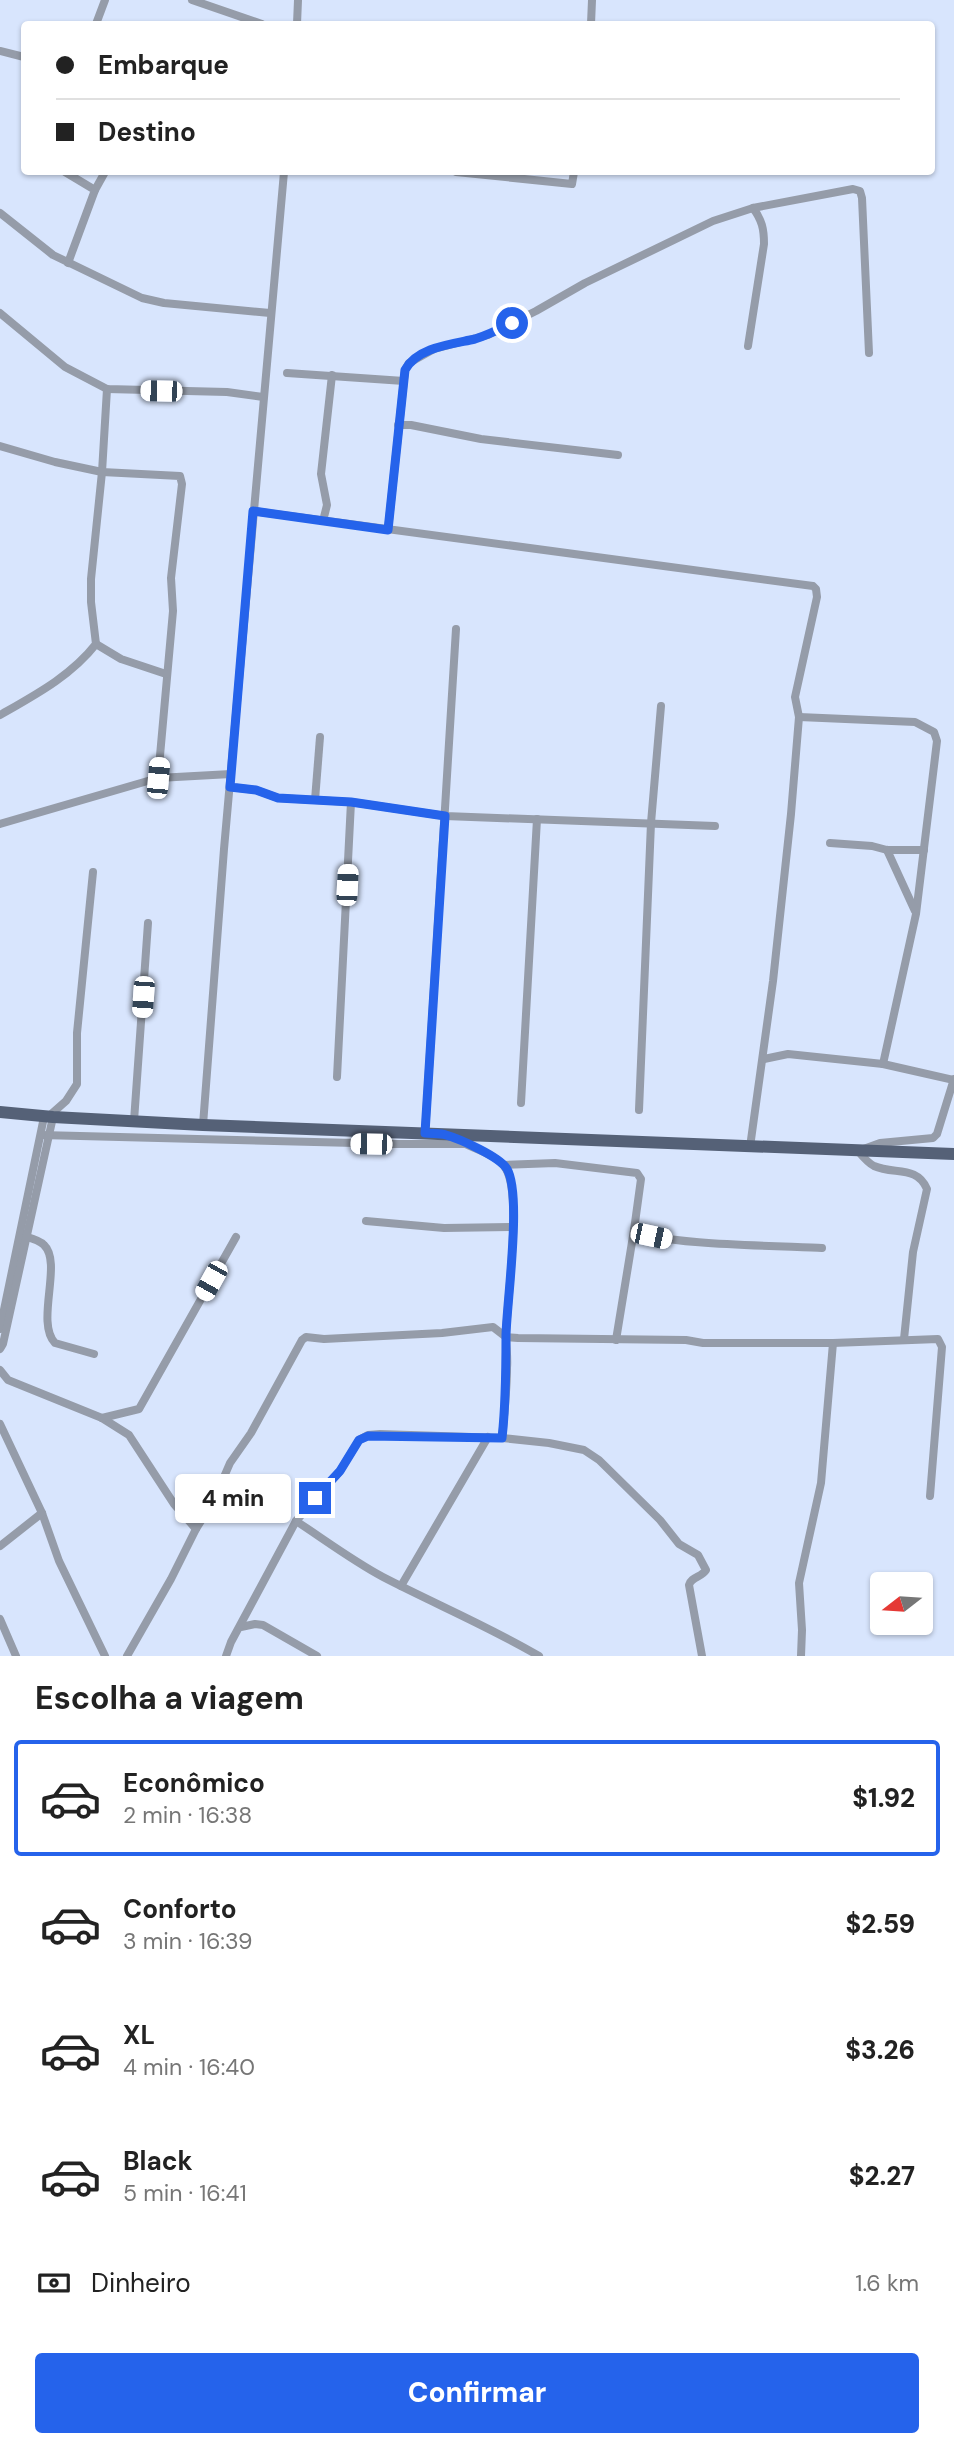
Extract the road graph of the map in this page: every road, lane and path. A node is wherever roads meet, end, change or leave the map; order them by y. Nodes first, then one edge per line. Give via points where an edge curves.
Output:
1 (105, 0) edge
2 (192, 0) edge
3 (298, 0) edge
4 (592, 0) edge
5 (97, 21) edge
6 (253, 21) edge
7 (297, 21) edge
8 (591, 21) edge
9 (0, 51) edge
10 (21, 56) edge
11 (70, 175) edge
12 (103, 175) edge
13 (284, 175) edge
14 (485, 175) edge
15 (574, 175) edge
16 (95, 190) junction
17 (754, 208) junction
18 (0, 213) edge
19 (68, 262) junction
20 (0, 313) edge
21 (270, 313) junction
22 (748, 346) dead end
23 (869, 353) dead end
24 (287, 373) dead end
25 (332, 375) junction
26 (404, 380) junction
27 (107, 389) junction
28 (263, 397) junction
29 (398, 425) junction
30 (0, 446) edge
31 (618, 455) dead end
32 (102, 472) junction
33 (253, 511) junction
34 (323, 521) junction
35 (388, 530) junction
36 (456, 629) dead end
37 (96, 644) junction
38 (166, 674) junction
39 (662, 706) dead end
40 (0, 715) edge
41 (799, 716) junction
42 (320, 737) dead end
43 (231, 775) junction
44 (158, 778) junction
45 (230, 787) junction
46 (315, 800) junction
47 (351, 802) junction
48 (445, 816) junction
49 (537, 820) junction
50 (651, 823) junction
51 (0, 824) edge
52 (715, 826) dead end
53 (830, 843) dead end
54 (887, 850) junction
55 (924, 850) junction
56 (93, 872) dead end
57 (916, 914) junction
58 (148, 923) dead end
59 (764, 1059) junction
60 (883, 1064) junction
61 (337, 1077) dead end
62 (954, 1080) edge
63 (521, 1103) dead end
64 (639, 1110) dead end
65 (0, 1112) edge
66 (48, 1117) junction
67 (134, 1121) junction
68 (203, 1125) junction
69 (425, 1133) junction
70 (445, 1134) junction
71 (45, 1135) junction
72 (465, 1144) junction
73 (750, 1147) junction
74 (858, 1151) junction
75 (954, 1154) edge
76 (504, 1165) junction
77 (366, 1221) dead end
78 (512, 1227) junction
79 (634, 1230) junction
80 (23, 1236) junction
81 (236, 1237) dead end
82 (822, 1248) dead end
83 (0, 1329) edge
84 (506, 1337) junction
85 (904, 1339) junction
86 (616, 1340) junction
87 (832, 1343) junction
88 (0, 1349) edge
89 (94, 1354) dead end
90 (0, 1370) edge
91 (102, 1419) junction
92 (0, 1424) edge
93 (488, 1437) junction
94 (502, 1438) junction
95 (930, 1496) dead end
96 (42, 1513) junction
97 (296, 1521) junction
98 (196, 1529) junction
99 (0, 1546) edge
100 (401, 1586) junction
101 (249, 1611) junction
102 (0, 1619) edge
103 (255, 1624) junction
104 (241, 1627) junction
105 (16, 1656) edge
106 (105, 1656) edge
107 (127, 1656) edge
108 (226, 1656) edge
109 (317, 1656) edge
110 (538, 1656) edge
111 (702, 1656) edge
112 (801, 1656) edge

1 - 5 street
2 - 6 street
3 - 7 street
4 - 8 street
9 - 10 street
11 - 16 street
12 - 16 street
13 - 21 street
14 - 15 street via 572,184
16 - 19 street
17 - 22 street via 764,229 764,244
17 - 23 street via 860,191
17 - 26 street via 713,221 488,335 434,349 409,363
18 - 19 street via 41,247
19 - 21 street via 153,301
20 - 27 street via 65,367
21 - 28 street
24 - 25 street
25 - 26 street
25 - 34 street via 321,474 327,505
26 - 29 street
27 - 28 street
27 - 32 street
28 - 33 street
29 - 31 street
29 - 35 street
30 - 32 street
32 - 37 street via 90,592
32 - 38 street via 180,476
33 - 34 street
33 - 43 street
34 - 35 street
35 - 41 street via 813,586 817,597 795,697
36 - 48 street
37 - 38 street via 121,659
37 - 40 street via 78,665
38 - 44 street
39 - 50 street
41 - 55 street via 915,722 934,732 937,741
41 - 59 street
42 - 46 street
43 - 44 street
43 - 45 street
44 - 51 street
45 - 46 street via 278,798
45 - 68 street
46 - 47 street
47 - 48 street
47 - 61 street
48 - 49 street
48 - 69 street
49 - 50 street
49 - 63 street
50 - 52 street
50 - 64 street
53 - 54 street
54 - 55 street
54 - 57 street
55 - 57 street
56 - 66 street via 77,1033 77,1084
57 - 60 street
58 - 67 street
59 - 60 street via 788,1054
59 - 73 street
60 - 62 street
62 - 74 street via 933,1138 880,1143
65 - 66 main road
66 - 67 main road
66 - 71 street
67 - 68 main road
68 - 69 main road
69 - 70 main road
70 - 72 street
70 - 73 main road
71 - 72 street
71 - 80 street
72 - 76 street
73 - 74 main road
74 - 75 main road
74 - 85 street via 877,1167 919,1176 927,1189 913,1252
76 - 78 street via 512,1189
76 - 79 street via 555,1163 637,1173 641,1178
77 - 78 street
78 - 84 street
79 - 82 street via 667,1240
79 - 86 street
80 - 83 street
80 - 88 street
80 - 89 street via 41,1242 49,1252 48,1327 52,1340
81 - 91 street via 139,1409
84 - 86 street
84 - 94 street
84 - 98 street via 492,1327 306,1337
85 - 87 street
85 - 95 street via 938,1339 942,1347
86 - 87 street
87 - 112 street via 821,1483 799,1583
90 - 91 street via 8,1380
91 - 98 street via 129,1435
92 - 96 street
93 - 94 street
93 - 97 street via 363,1437
93 - 100 street
94 - 111 street via 591,1453 679,1544 698,1556 706,1570 690,1585
96 - 99 street
96 - 106 street via 59,1561
97 - 100 street
97 - 101 street
98 - 107 street
100 - 110 street
101 - 103 street
101 - 104 street
102 - 105 street
103 - 104 street
103 - 109 street
104 - 108 street

